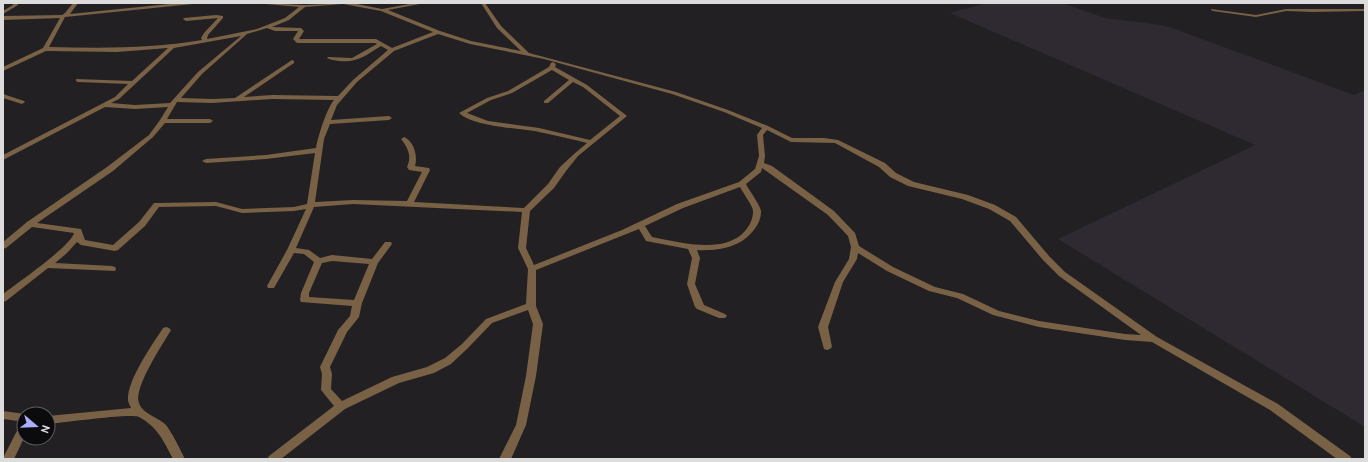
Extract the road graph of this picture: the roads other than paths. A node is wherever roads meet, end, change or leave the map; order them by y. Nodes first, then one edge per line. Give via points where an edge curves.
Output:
1 (15, 3) edge
2 (76, 3) edge
3 (192, 3) edge
4 (266, 3) edge
5 (343, 3) edge
6 (423, 3) edge
7 (483, 3) edge
8 (304, 6) junction
9 (382, 10) junction
10 (1213, 10) dead end
11 (1365, 10) edge
12 (63, 16) junction
13 (3, 17) edge
14 (186, 19) dead end
15 (268, 27) junction
16 (438, 32) junction
17 (247, 33) junction
18 (206, 41) junction
19 (381, 44) junction
20 (176, 46) junction
21 (45, 49) junction
22 (392, 50) junction
23 (528, 54) junction
24 (330, 58) dead end
25 (3, 62) edge
26 (16, 62) junction
27 (292, 62) dead end
28 (553, 65) junction
29 (3, 69) edge
30 (574, 79) junction
31 (78, 80) dead end
32 (134, 83) junction
33 (3, 96) edge
34 (338, 98) junction
35 (237, 99) junction
36 (22, 102) dead end
37 (174, 102) junction
38 (546, 102) dead end
39 (106, 105) junction
40 (389, 118) dead end
41 (163, 121) junction
42 (210, 121) dead end
43 (327, 122) junction
44 (766, 127) junction
45 (404, 139) dead end
46 (591, 142) junction
47 (320, 150) junction
48 (3, 158) edge
49 (206, 161) dead end
50 (760, 164) junction
51 (742, 184) junction
52 (410, 203) junction
53 (311, 205) junction
54 (526, 210) junction
55 (30, 224) junction
56 (640, 226) junction
57 (78, 231) junction
58 (388, 244) dead end
59 (3, 246) edge
60 (691, 246) junction
61 (856, 247) junction
62 (291, 250) junction
63 (319, 261) junction
64 (374, 262) junction
65 (46, 265) junction
66 (112, 269) dead end
67 (532, 269) junction
68 (271, 286) dead end
69 (3, 299) edge
70 (357, 303) junction
71 (531, 306) junction
72 (722, 316) dead end
73 (166, 330) dead end
74 (1154, 339) junction
75 (827, 347) dead end
76 (341, 406) junction
77 (140, 412) junction
78 (3, 415) edge
79 (16, 417) edge
80 (56, 419) edge
81 (16, 444) edge
82 (8, 459) edge
83 (179, 459) edge
84 (273, 459) edge
85 (505, 459) edge
86 (1346, 459) edge

1 - 13 street via 16,5
2 - 12 street
3 - 12 street
4 - 8 street
5 - 8 street
5 - 9 street
6 - 9 street
7 - 23 street via 500,27
8 - 15 street via 287,19
9 - 16 street
10 - 11 street via 1256,16 1286,10
12 - 13 street
12 - 21 street
14 - 18 street via 221,17 206,34
15 - 17 street
15 - 19 street via 299,29 301,31 297,41 369,40
16 - 22 street
16 - 23 street via 470,42
17 - 18 street
17 - 37 street via 209,65
18 - 20 street
19 - 22 street
19 - 24 street via 349,60
20 - 21 street via 117,50
20 - 32 street
21 - 26 street
22 - 34 street
23 - 28 street
25 - 26 street
26 - 29 street
27 - 35 street
28 - 30 street
28 - 44 street via 674,93 726,110
28 - 46 street via 510,92 489,99 462,113 482,121 541,130
30 - 38 street
30 - 46 street via 624,116
31 - 32 street
32 - 39 street
33 - 36 street
34 - 35 street
34 - 43 street
35 - 37 street
37 - 39 street via 135,107
37 - 41 street
39 - 48 street
40 - 43 street
41 - 42 street
41 - 55 street via 151,136 110,169
43 - 47 street
44 - 50 street via 760,135
44 - 74 street via 791,140 836,141 882,165 893,175 911,184 966,197 1013,218 1062,274
45 - 52 street via 411,145 411,167 426,170
46 - 54 street
47 - 49 street
47 - 53 street
50 - 51 street via 758,170
50 - 61 street via 774,171 830,213 852,235
51 - 56 street via 680,206
51 - 60 street via 757,210 754,224 744,236 730,245 716,248
52 - 53 street via 353,202
52 - 54 street
53 - 57 street via 261,211 242,211 216,204 158,206 115,248 82,242
53 - 62 street
54 - 67 street via 522,248
55 - 57 street
55 - 59 street
56 - 60 street via 649,239
56 - 67 street
57 - 65 street via 77,237 63,252
58 - 64 street
60 - 72 street via 696,258 692,284 700,307
61 - 74 street via 890,269 932,289 960,296 996,313 1039,324
61 - 75 street via 853,259 838,282 823,327
62 - 63 street via 306,252
62 - 68 street
63 - 64 street via 332,258
63 - 70 street via 304,300
64 - 70 street
65 - 66 street
65 - 69 street
67 - 71 street via 534,280
70 - 76 street via 354,317 344,330 325,367 326,390
71 - 76 street via 490,321 448,361 430,370 396,380
71 - 85 street via 538,319 531,376 521,425
73 - 77 street via 133,392 133,403
74 - 86 street via 1274,407
76 - 84 street
77 - 80 street
77 - 83 street via 162,428
78 - 79 street
81 - 82 street

